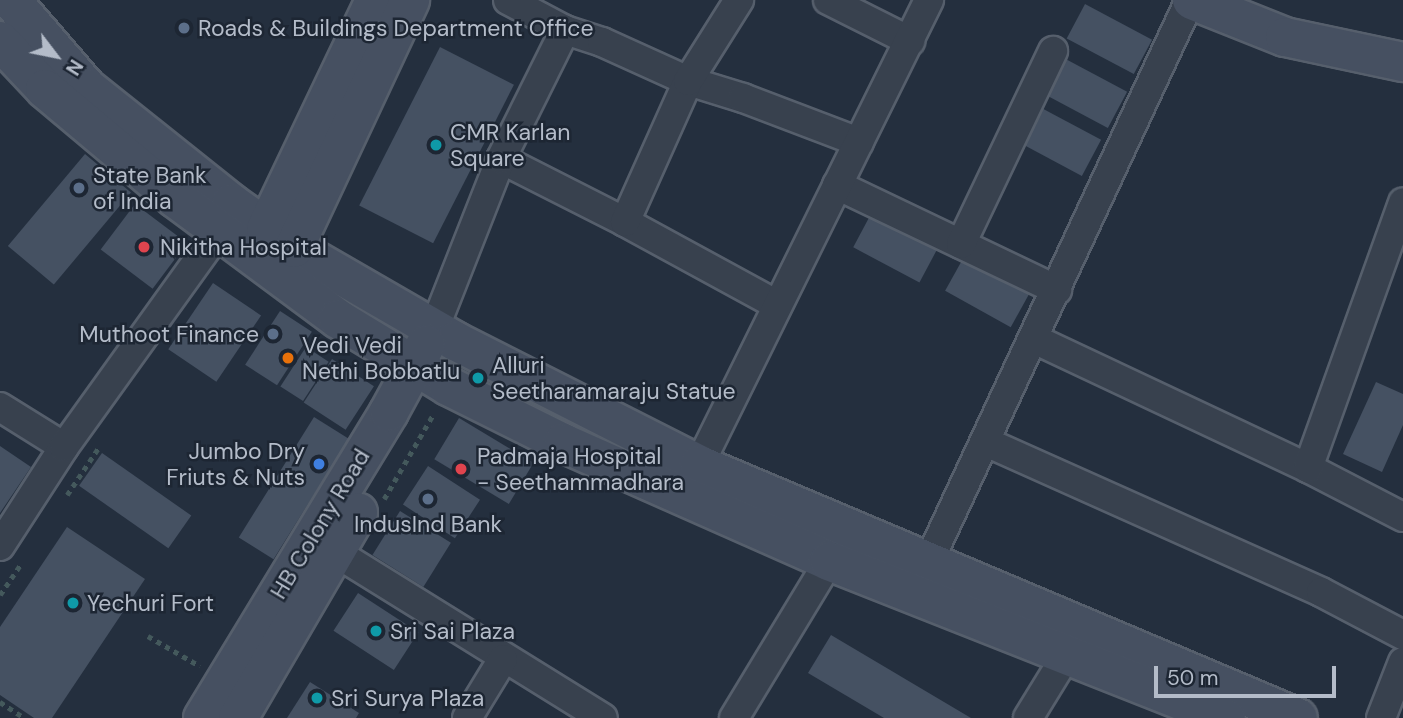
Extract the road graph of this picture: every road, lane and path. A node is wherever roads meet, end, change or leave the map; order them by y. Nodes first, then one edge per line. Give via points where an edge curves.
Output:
1 (11, 0) edge
2 (375, 0) edge
3 (410, 0) edge
4 (508, 0) edge
5 (739, 0) edge
6 (828, 0) edge
7 (929, 0) edge
8 (1191, 0) edge
9 (565, 30) junction
10 (0, 41) edge
11 (910, 41) junction
12 (1053, 51) dead end
13 (1403, 62) edge
14 (688, 81) junction
15 (859, 142) junction
16 (501, 159) junction
17 (837, 185) junction
18 (1403, 202) edge
19 (625, 222) junction
20 (219, 231) junction
21 (280, 239) junction
22 (961, 244) junction
23 (1057, 290) junction
24 (777, 305) junction
25 (444, 335) junction
26 (1034, 339) junction
27 (425, 372) junction
28 (0, 407) edge
29 (986, 442) junction
30 (64, 446) junction
31 (699, 465) junction
32 (1308, 468) junction
33 (1403, 517) edge
34 (0, 546) edge
35 (335, 552) junction
36 (829, 561) junction
37 (921, 579) junction
38 (1403, 635) edge
39 (148, 636) dead end
40 (1066, 656) junction
41 (503, 659) junction
42 (1403, 662) edge
43 (225, 681) junction
44 (0, 702) edge
45 (1290, 717) edge
46 (25, 718) edge
47 (203, 718) edge
48 (238, 718) edge
49 (467, 718) edge
50 (603, 718) edge
51 (734, 718) edge
52 (1028, 718) edge
53 (1226, 718) edge
54 (1381, 718) edge

1 - 21 street via 87,88
2 - 21 street
3 - 21 street
4 - 9 street
5 - 14 street
6 - 11 street
7 - 11 street
8 - 13 street via 1285,37
8 - 23 street
9 - 14 street
9 - 16 street
10 - 20 street via 45,89
11 - 15 street
12 - 22 street
14 - 15 street
14 - 19 street
15 - 17 street
16 - 19 street
16 - 25 street
17 - 22 street
17 - 24 street
18 - 32 street
19 - 24 street
20 - 27 street via 338,319
20 - 30 street
21 - 25 street
22 - 23 street
23 - 26 street
24 - 31 street
25 - 27 street, HB Colony Road
25 - 31 street
26 - 29 street
26 - 32 street
27 - 35 street
27 - 36 street via 563,443
27 - 43 street, HB Colony Road
28 - 30 street
29 - 37 street
29 - 38 street via 1321,592
30 - 34 street
31 - 37 street
32 - 33 street
35 - 41 street
35 - 48 street
36 - 37 street
36 - 51 street
37 - 40 street
37 - 45 street
39 - 43 path
40 - 52 street
40 - 53 street
41 - 49 street
41 - 50 street
42 - 54 street
43 - 47 street, HB Colony Road
44 - 46 path

